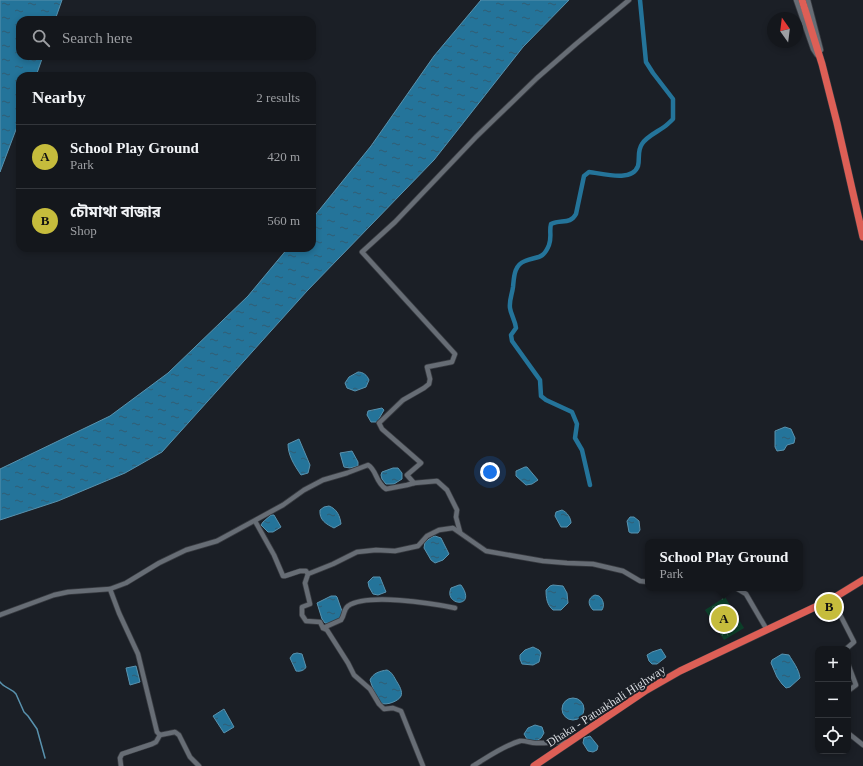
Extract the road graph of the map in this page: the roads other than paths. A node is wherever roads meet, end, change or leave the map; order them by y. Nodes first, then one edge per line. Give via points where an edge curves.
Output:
1 (629, 0) edge
2 (796, 0) edge
3 (802, 0) edge
4 (808, 0) edge
5 (822, 64) junction
6 (863, 237) edge
7 (414, 483) junction
8 (255, 521) junction
9 (460, 532) junction
10 (308, 574) junction
11 (862, 581) edge
12 (645, 582) edge
13 (110, 589) junction
14 (741, 591) edge
15 (832, 600) junction
16 (455, 608) dead end
17 (0, 615) edge
18 (323, 628) junction
19 (767, 630) junction
20 (849, 646) edge
21 (851, 672) edge
22 (851, 689) edge
23 (160, 735) junction
24 (851, 735) edge
25 (569, 742) junction
26 (863, 745) edge
27 (121, 766) edge
28 (199, 766) edge
29 (423, 766) edge
30 (473, 766) edge
31 (534, 766) edge

1 - 7 street via 537,78 362,252 455,354 452,362 427,367 429,384 404,400 379,423 382,429 421,463 407,475
2 - 5 street
3 - 5 highway
4 - 5 street
5 - 6 highway
7 - 8 street via 386,489 380,486 373,469 368,465 323,480
7 - 9 street via 437,481 447,490 457,510
8 - 10 street via 283,576 303,570
8 - 13 street via 217,541 186,550
9 - 10 street via 453,528 439,530 427,536 418,546 395,551 358,552
9 - 12 street via 486,551 543,561 593,564 623,571
10 - 18 street via 305,583 310,604 302,607 302,615 306,621 320,622
11 - 15 highway, Dhaka - Patuakhali Highway
13 - 17 street via 54,595
13 - 23 street via 138,654 157,732
14 - 19 street via 746,594
15 - 19 highway, Dhaka - Patuakhali Highway
15 - 20 street via 854,642
16 - 18 street via 402,601 367,600 346,607 342,620
18 - 29 street via 327,630 354,675 370,689 379,704 384,709 392,708 401,712
19 - 25 highway, Dhaka - Patuakhali Highway via 651,688
21 - 22 street via 856,685
23 - 27 street via 152,744 122,754
23 - 28 street via 175,732 179,735 190,756
24 - 26 street
25 - 30 street via 537,744 521,741
25 - 31 highway, Dhaka - Patuakhali Highway

